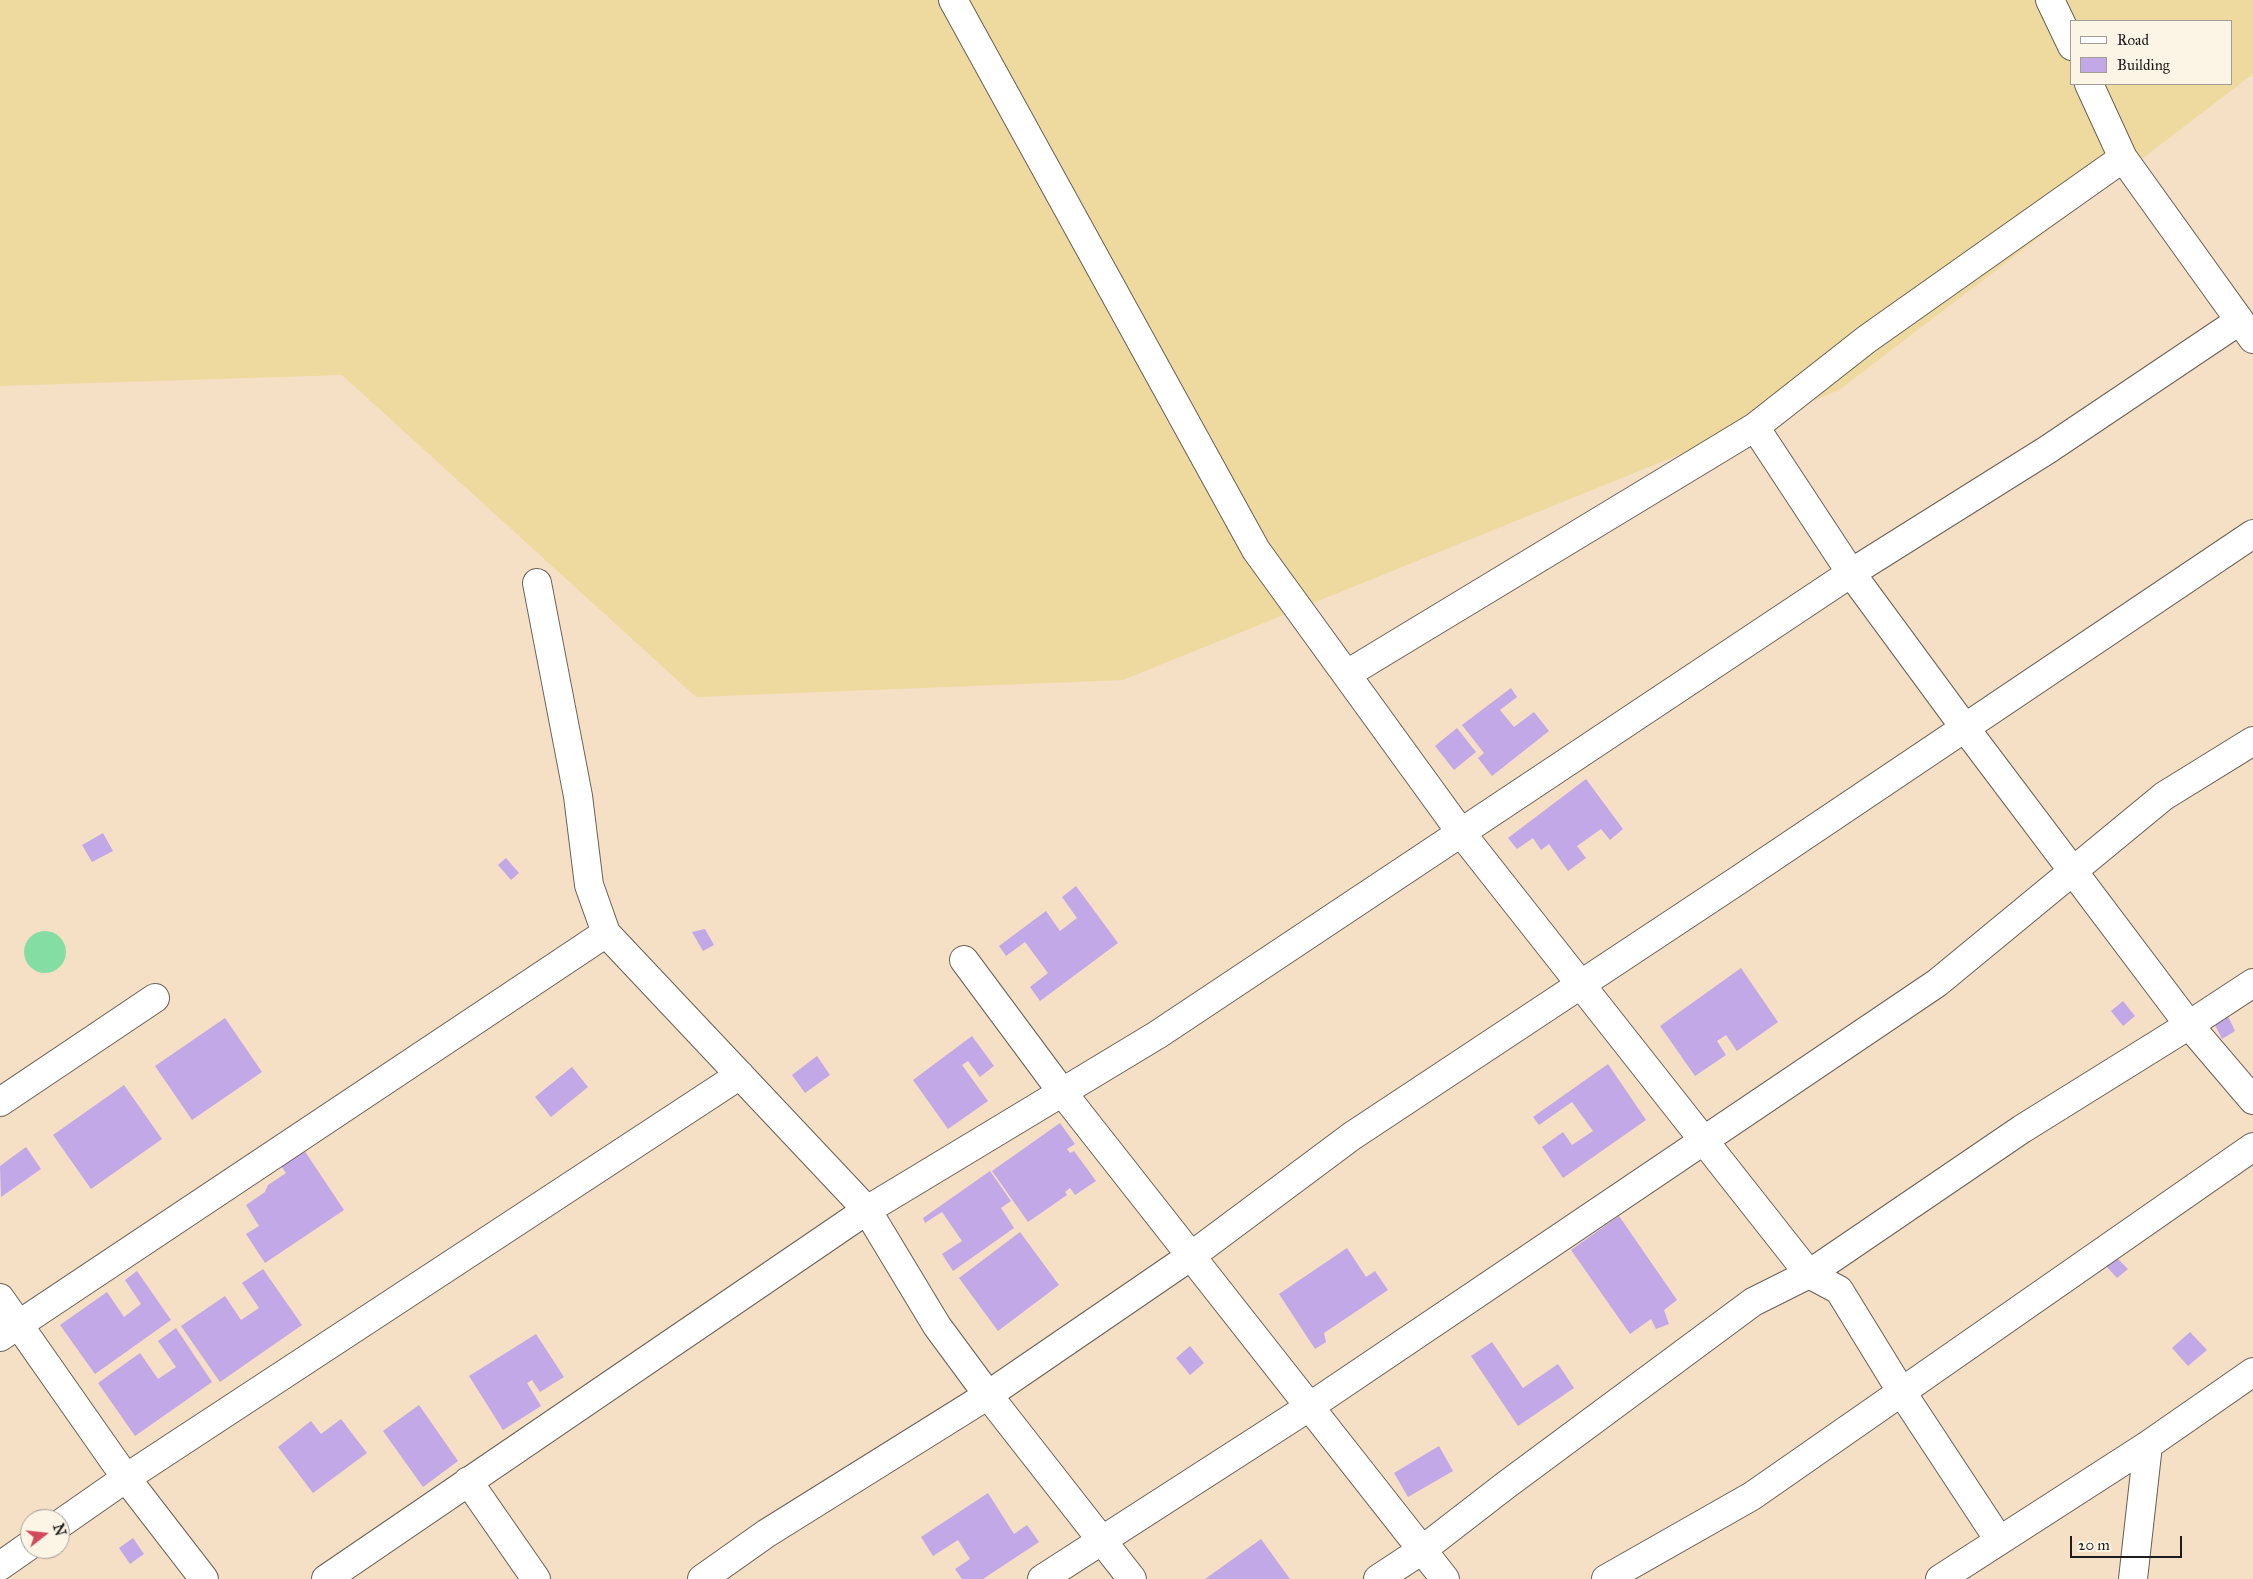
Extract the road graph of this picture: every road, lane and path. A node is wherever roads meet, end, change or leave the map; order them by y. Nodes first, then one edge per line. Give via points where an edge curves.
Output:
1 (953, 0) edge
2 (2050, 0) edge
3 (2070, 42) edge
4 (2089, 85) edge
5 (2123, 158) junction
6 (2246, 330) edge
7 (1755, 427) junction
8 (2253, 534) edge
9 (1851, 573) junction
10 (537, 584) dead end
11 (1347, 674) junction
12 (1965, 728) junction
13 (2253, 741) edge
14 (1462, 834) junction
15 (2072, 872) junction
16 (606, 933) junction
17 (964, 960) dead end
18 (2253, 983) edge
19 (1580, 985) junction
20 (155, 998) dead end
21 (2190, 1025) junction
22 (740, 1075) junction
23 (1062, 1092) junction
24 (2253, 1100) edge
25 (0, 1102) edge
26 (1703, 1141) junction
27 (2253, 1147) edge
28 (867, 1210) junction
29 (1191, 1256) junction
30 (1809, 1274) junction
31 (0, 1298) edge
32 (10, 1331) edge
33 (2253, 1372) edge
34 (1901, 1391) junction
35 (988, 1395) junction
36 (1309, 1408) junction
37 (2148, 1445) junction
38 (126, 1478) junction
39 (468, 1481) junction
40 (70, 1517) edge
41 (1102, 1540) junction
42 (1999, 1540) junction
43 (1422, 1550) junction
44 (20, 1552) edge
45 (0, 1566) edge
46 (204, 1579) edge
47 (326, 1579) edge
48 (536, 1579) edge
49 (702, 1579) edge
50 (1042, 1579) edge
51 (1132, 1579) edge
52 (1378, 1579) edge
53 (1445, 1579) edge
54 (1606, 1579) edge
55 (1940, 1579) edge
56 (2133, 1579) edge

1 - 11 street via 1256,550
2 - 3 street
4 - 5 street
5 - 6 street
5 - 7 street via 1867,339
6 - 9 street
7 - 9 street
7 - 11 street
8 - 12 street
9 - 12 street
9 - 14 street
10 - 16 street via 578,796 589,885
11 - 14 street
12 - 15 street
12 - 19 street
13 - 15 street via 2164,796
14 - 19 street
14 - 23 street via 1157,1035
15 - 21 street
15 - 26 street via 1937,983
16 - 22 street
16 - 32 street
17 - 23 street
18 - 21 street
19 - 26 street
19 - 29 street via 1352,1136
20 - 25 street
21 - 24 street
21 - 30 street via 2022,1128
22 - 28 street
22 - 38 street
23 - 28 street
23 - 29 street
26 - 30 street
26 - 36 street
27 - 34 street
28 - 35 street via 937,1326
28 - 39 street
29 - 35 street
29 - 36 street
30 - 34 street via 1839,1290
30 - 43 street via 1753,1302
31 - 32 street
32 - 38 street
33 - 37 street
34 - 42 street
34 - 54 street via 1752,1496
35 - 41 street
35 - 49 street via 768,1533
36 - 41 street
36 - 43 street
37 - 42 street
37 - 56 street
38 - 40 street
38 - 46 street
39 - 47 street
39 - 48 street
41 - 50 street
41 - 51 street
42 - 55 street
43 - 52 street
43 - 53 street
44 - 45 street

